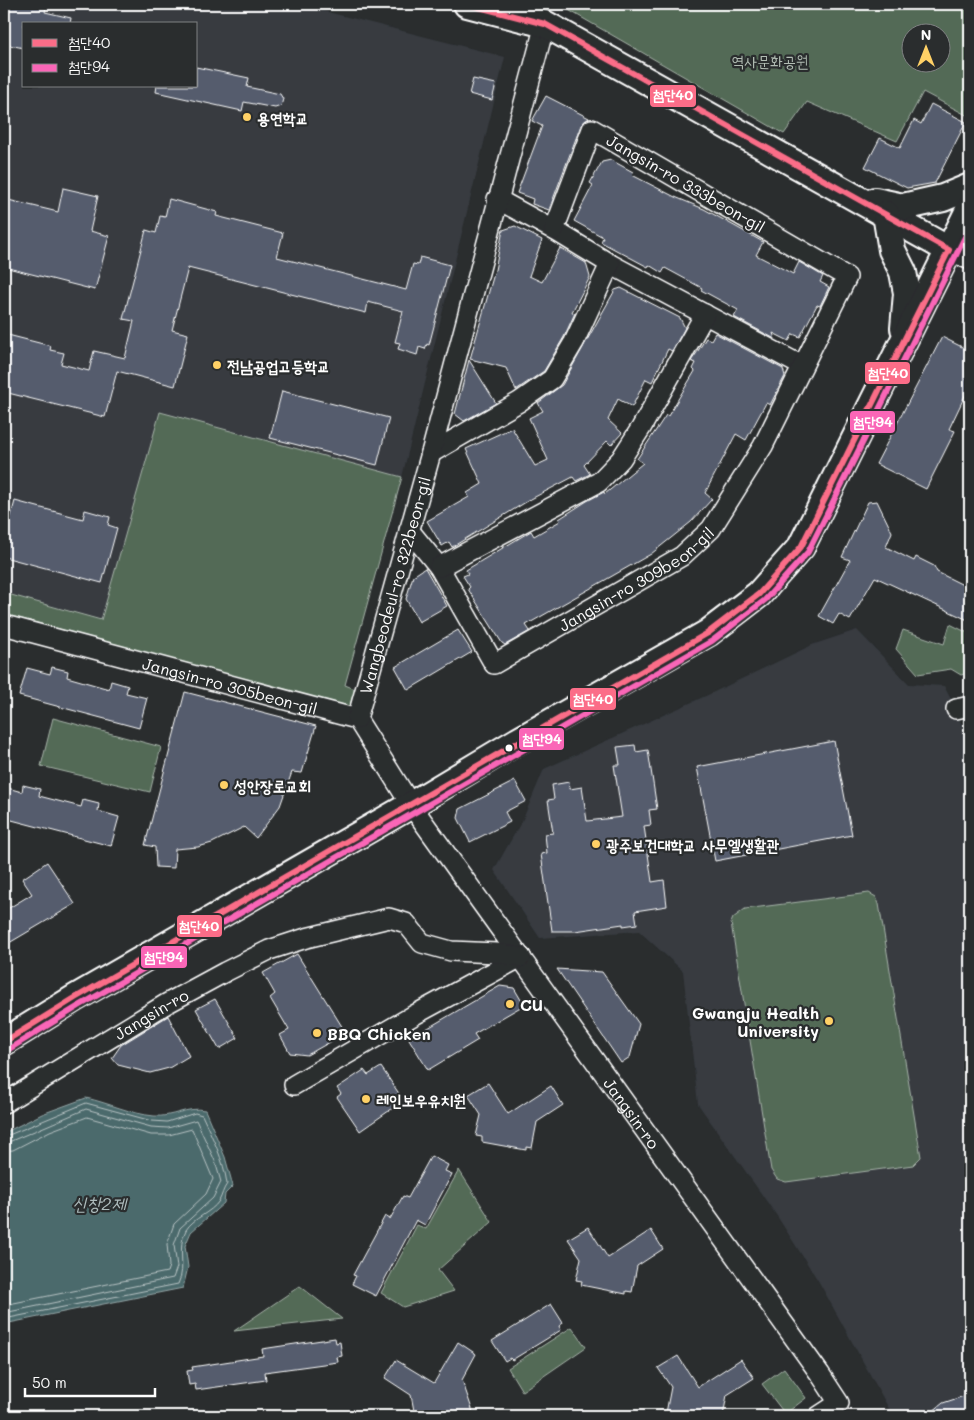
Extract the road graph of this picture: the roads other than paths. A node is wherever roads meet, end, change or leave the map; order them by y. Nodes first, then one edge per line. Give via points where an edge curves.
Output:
1 (467, 4) edge
2 (545, 24) junction
3 (970, 187) edge
4 (497, 199) junction
5 (858, 199) junction
6 (970, 208) edge
7 (886, 214) junction
8 (554, 230) junction
9 (960, 255) edge
10 (610, 264) junction
11 (705, 314) junction
12 (904, 341) junction
13 (802, 366) junction
14 (431, 452) junction
15 (409, 530) junction
16 (439, 567) junction
17 (4, 625) edge
18 (357, 719) junction
19 (411, 805) junction
20 (521, 957) junction
21 (4, 1042) edge
22 (294, 1085) dead end
23 (4, 1102) edge
24 (843, 1409) edge
25 (819, 1416) edge

1 - 2 main road
2 - 4 street, Wangbeodeul-ro 322beon-gil
2 - 5 main road
3 - 5 main road via 942,198 903,207
4 - 8 street
4 - 14 street, Wangbeodeul-ro 322beon-gil
5 - 7 main road
6 - 9 main road
7 - 9 main road
7 - 12 main road via 892,250 903,272 907,292
8 - 10 street
8 - 13 street, Jangsin-ro 333beon-gil via 592,129 847,277
9 - 12 main road
10 - 11 street
10 - 14 street via 574,342 552,380
11 - 13 street
11 - 16 street via 622,459 599,482
12 - 19 main road via 801,547 758,594 708,633 518,740
13 - 16 street, Jangsin-ro 309beon-gil via 763,446 711,529 682,556 494,664
14 - 15 street, Wangbeodeul-ro 322beon-gil
15 - 16 street, Jangsin-ro 309beon-gil
15 - 18 street, Wangbeodeul-ro 322beon-gil
17 - 18 street, Jangsin-ro 305beon-gil
18 - 19 street
19 - 20 street, Jangsin-ro
19 - 21 main road
20 - 22 street
20 - 23 street, Jangsin-ro via 494,952 451,951 422,943 406,923 389,918 306,938 269,950 166,1004
20 - 24 street, Jangsin-ro
24 - 25 street, Jangsin-ro

